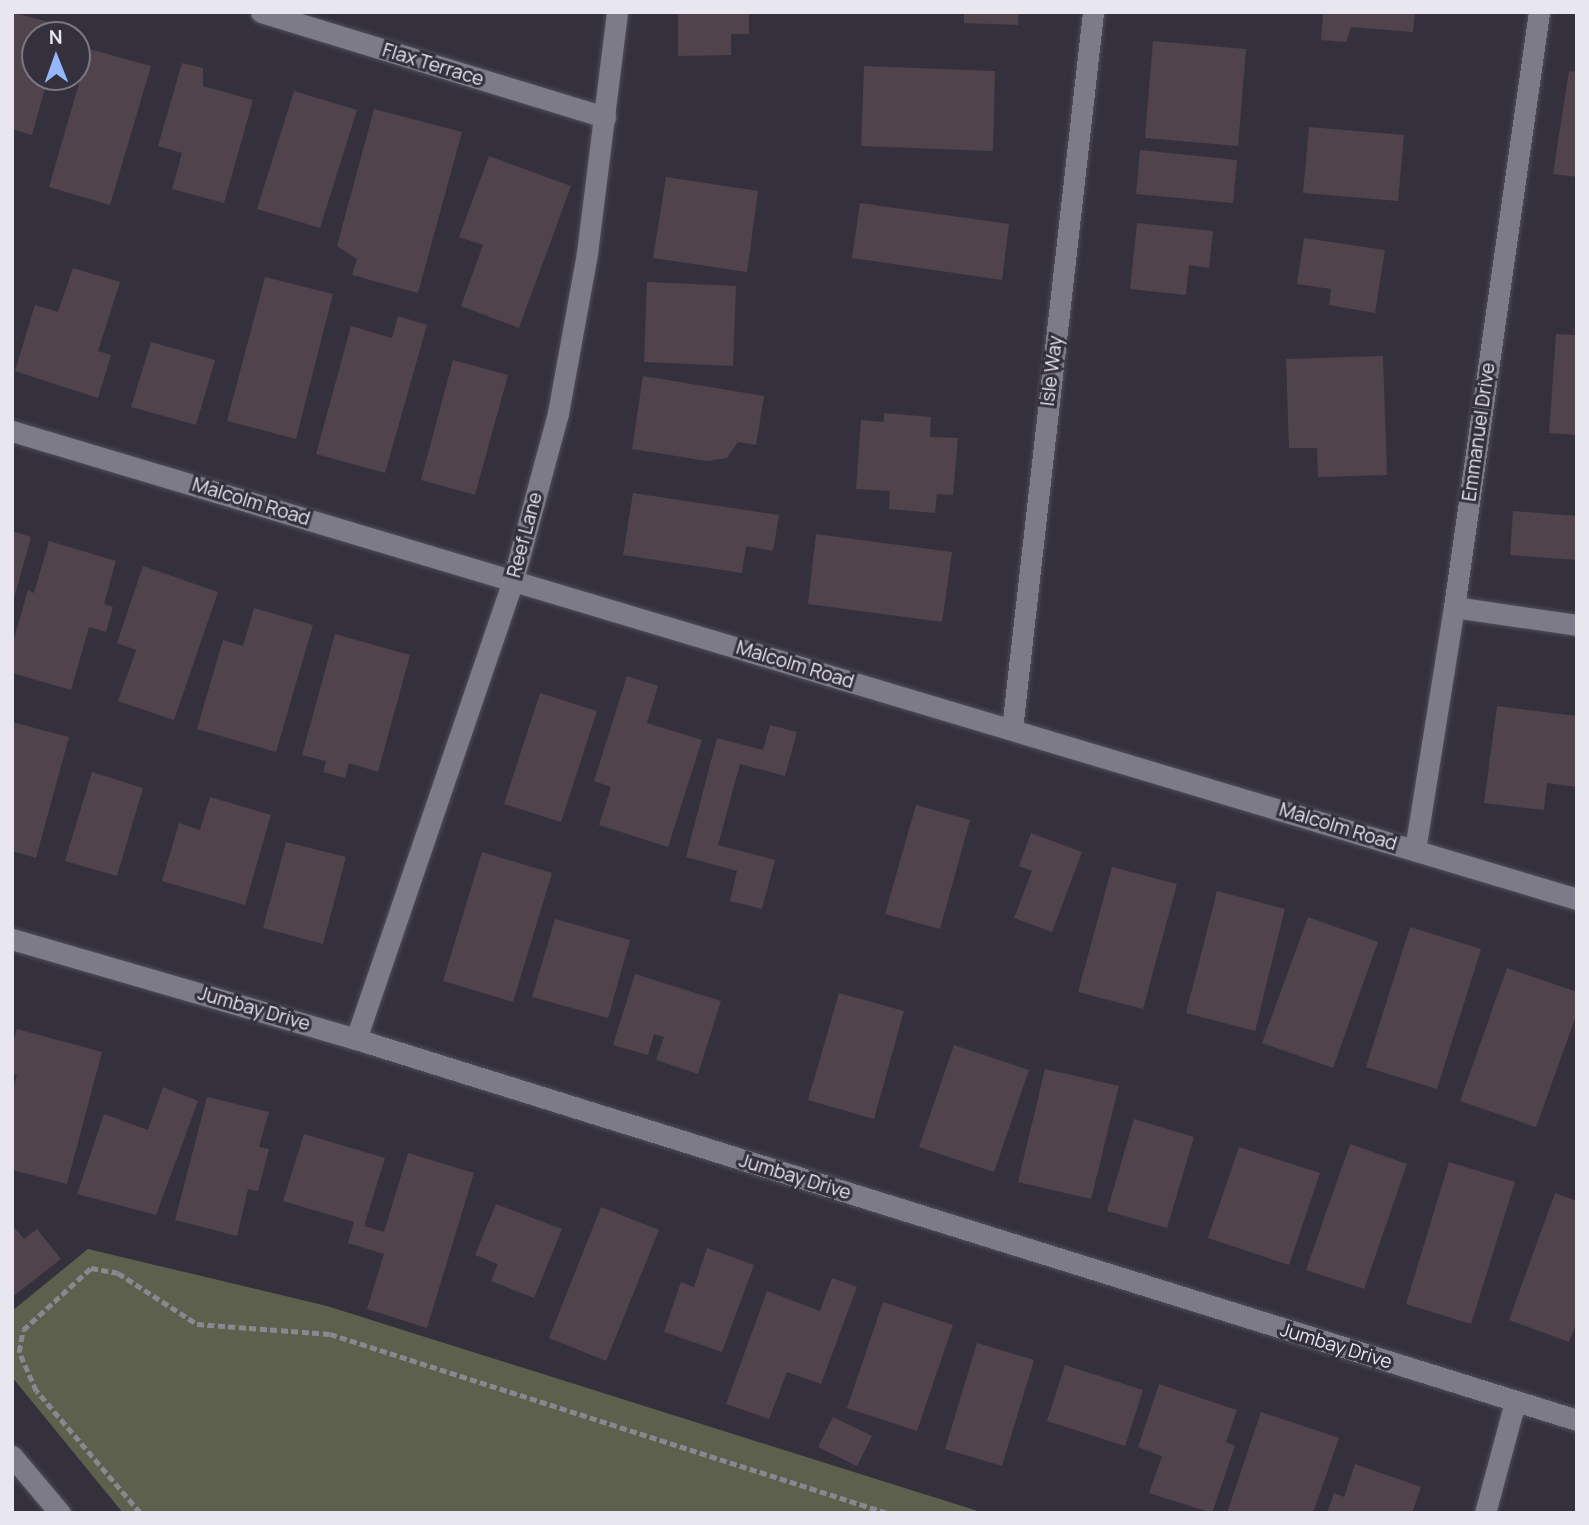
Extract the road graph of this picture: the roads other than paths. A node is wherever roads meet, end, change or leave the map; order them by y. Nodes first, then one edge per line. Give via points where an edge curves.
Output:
1 (261, 12) edge
2 (618, 12) edge
3 (1093, 12) edge
4 (1539, 12) edge
5 (605, 117) junction
6 (12, 431) edge
7 (513, 580) junction
8 (1454, 607) junction
9 (1577, 625) edge
10 (1012, 729) junction
11 (1415, 850) junction
12 (1577, 899) edge
13 (12, 939) edge
14 (356, 1039) junction
15 (1515, 1402) junction
16 (1577, 1420) edge
17 (12, 1456) edge
18 (60, 1513) edge
19 (1485, 1513) edge

1 - 5 street, Flax Terrace
2 - 5 street, Reef Lane
3 - 10 street, Isle Way
4 - 8 street, Emmanuel Drive
5 - 7 street, Reef Lane via 587,253 558,413
6 - 7 street, Malcolm Road
7 - 10 street, Malcolm Road
7 - 14 street, Reef Lane
8 - 9 street
8 - 11 street, Emmanuel Drive
10 - 11 street, Malcolm Road
11 - 12 street, Malcolm Road
13 - 14 street, Jumbay Drive
14 - 15 street, Jumbay Drive
15 - 16 street, Jumbay Drive
15 - 19 street
17 - 18 street

